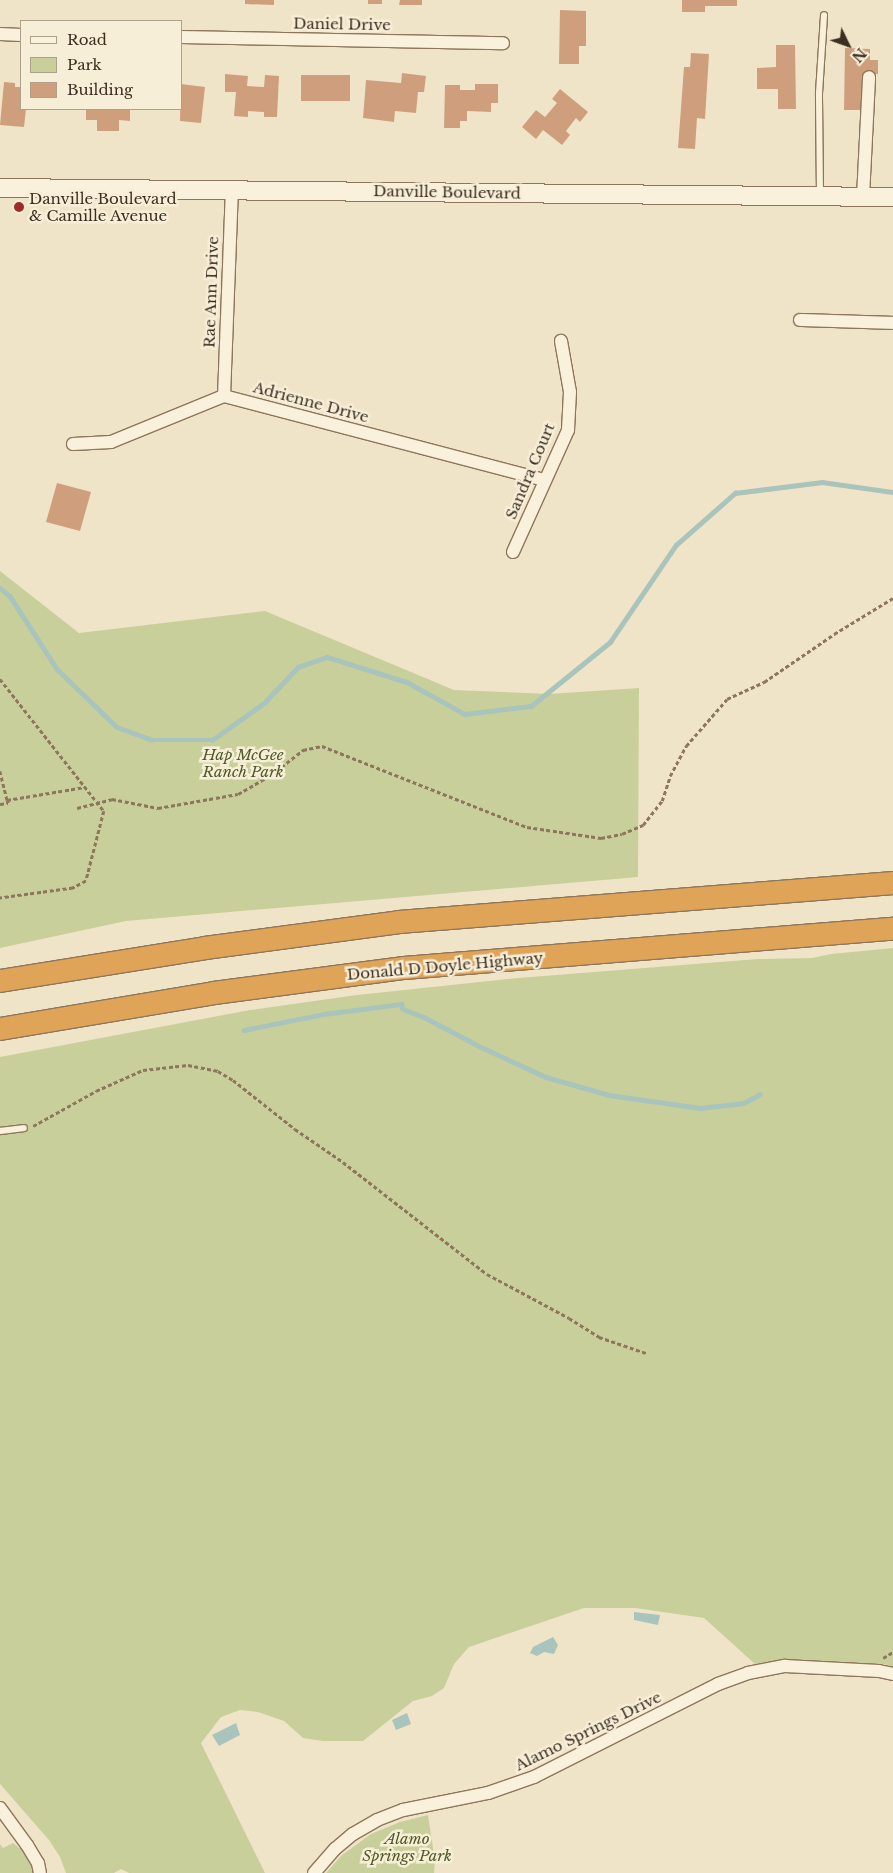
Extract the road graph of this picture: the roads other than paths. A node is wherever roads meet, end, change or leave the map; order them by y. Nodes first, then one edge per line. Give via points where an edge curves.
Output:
1 (824, 15) dead end
2 (0, 34) edge
3 (20, 35) edge
4 (182, 37) edge
5 (503, 43) dead end
6 (869, 77) dead end
7 (0, 188) edge
8 (232, 190) junction
9 (820, 196) junction
10 (863, 197) junction
11 (893, 198) edge
12 (800, 320) dead end
13 (893, 323) edge
14 (561, 341) dead end
15 (224, 396) junction
16 (73, 444) dead end
17 (545, 480) junction
18 (512, 552) dead end
19 (893, 883) edge
20 (893, 929) edge
21 (0, 981) edge
22 (0, 1029) edge
23 (24, 1128) road end
24 (0, 1131) edge
25 (893, 1674) edge
26 (0, 1808) edge
27 (40, 1873) edge
28 (314, 1873) edge

1 - 9 lane via 819,93
2 - 3 street
4 - 5 street, Daniel Drive
6 - 10 street
7 - 8 main road, Danville Boulevard
8 - 9 main road, Danville Boulevard
8 - 15 street, Rae Ann Drive
9 - 10 main road, Danville Boulevard
10 - 11 main road, Danville Boulevard
12 - 13 street
14 - 17 street, Sandra Court via 570,392 568,430
15 - 16 street via 111,442
15 - 17 street, Adrienne Drive
17 - 18 street, Sandra Court
19 - 21 highway via 399,922 205,948
20 - 22 highway, Donald D Doyle Highway via 404,968 214,993
23 - 24 lane
25 - 28 street, Alamo Springs Drive via 785,1666 748,1673 718,1684 534,1777 488,1793 403,1810 377,1820 335,1849
26 - 27 street via 27,1845

